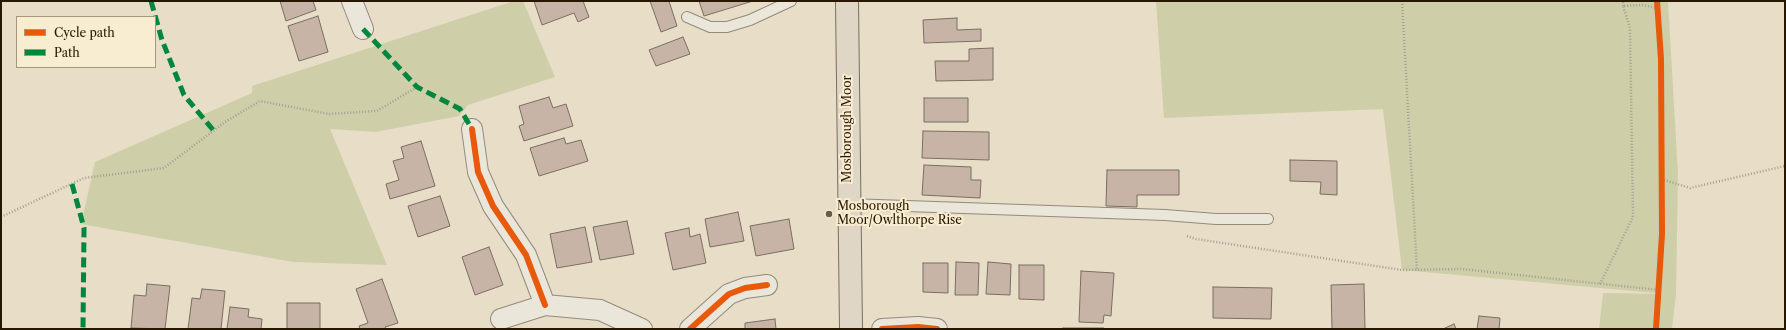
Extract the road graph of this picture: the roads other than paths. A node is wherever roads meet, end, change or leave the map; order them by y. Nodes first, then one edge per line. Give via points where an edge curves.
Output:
1 (352, 1) edge
2 (791, 1) edge
3 (847, 1) edge
4 (687, 17) dead end
5 (362, 29) dead end
6 (472, 129) dead end
7 (849, 204) junction
8 (1268, 219) dead end
9 (767, 285) dead end
10 (545, 305) junction
11 (501, 318) dead end
12 (642, 329) edge
13 (690, 329) edge
14 (851, 329) edge
15 (882, 329) edge
16 (937, 329) edge

1 - 5 street
2 - 4 lane via 750,20 727,27 710,28
3 - 7 main road, Mosborough Moor
6 - 10 street via 478,172 493,206 526,255
7 - 8 lane via 1165,215 1216,220
7 - 14 main road, Mosborough Moor
9 - 13 street via 745,288 729,294
10 - 11 street
10 - 12 street via 600,310
15 - 16 street

